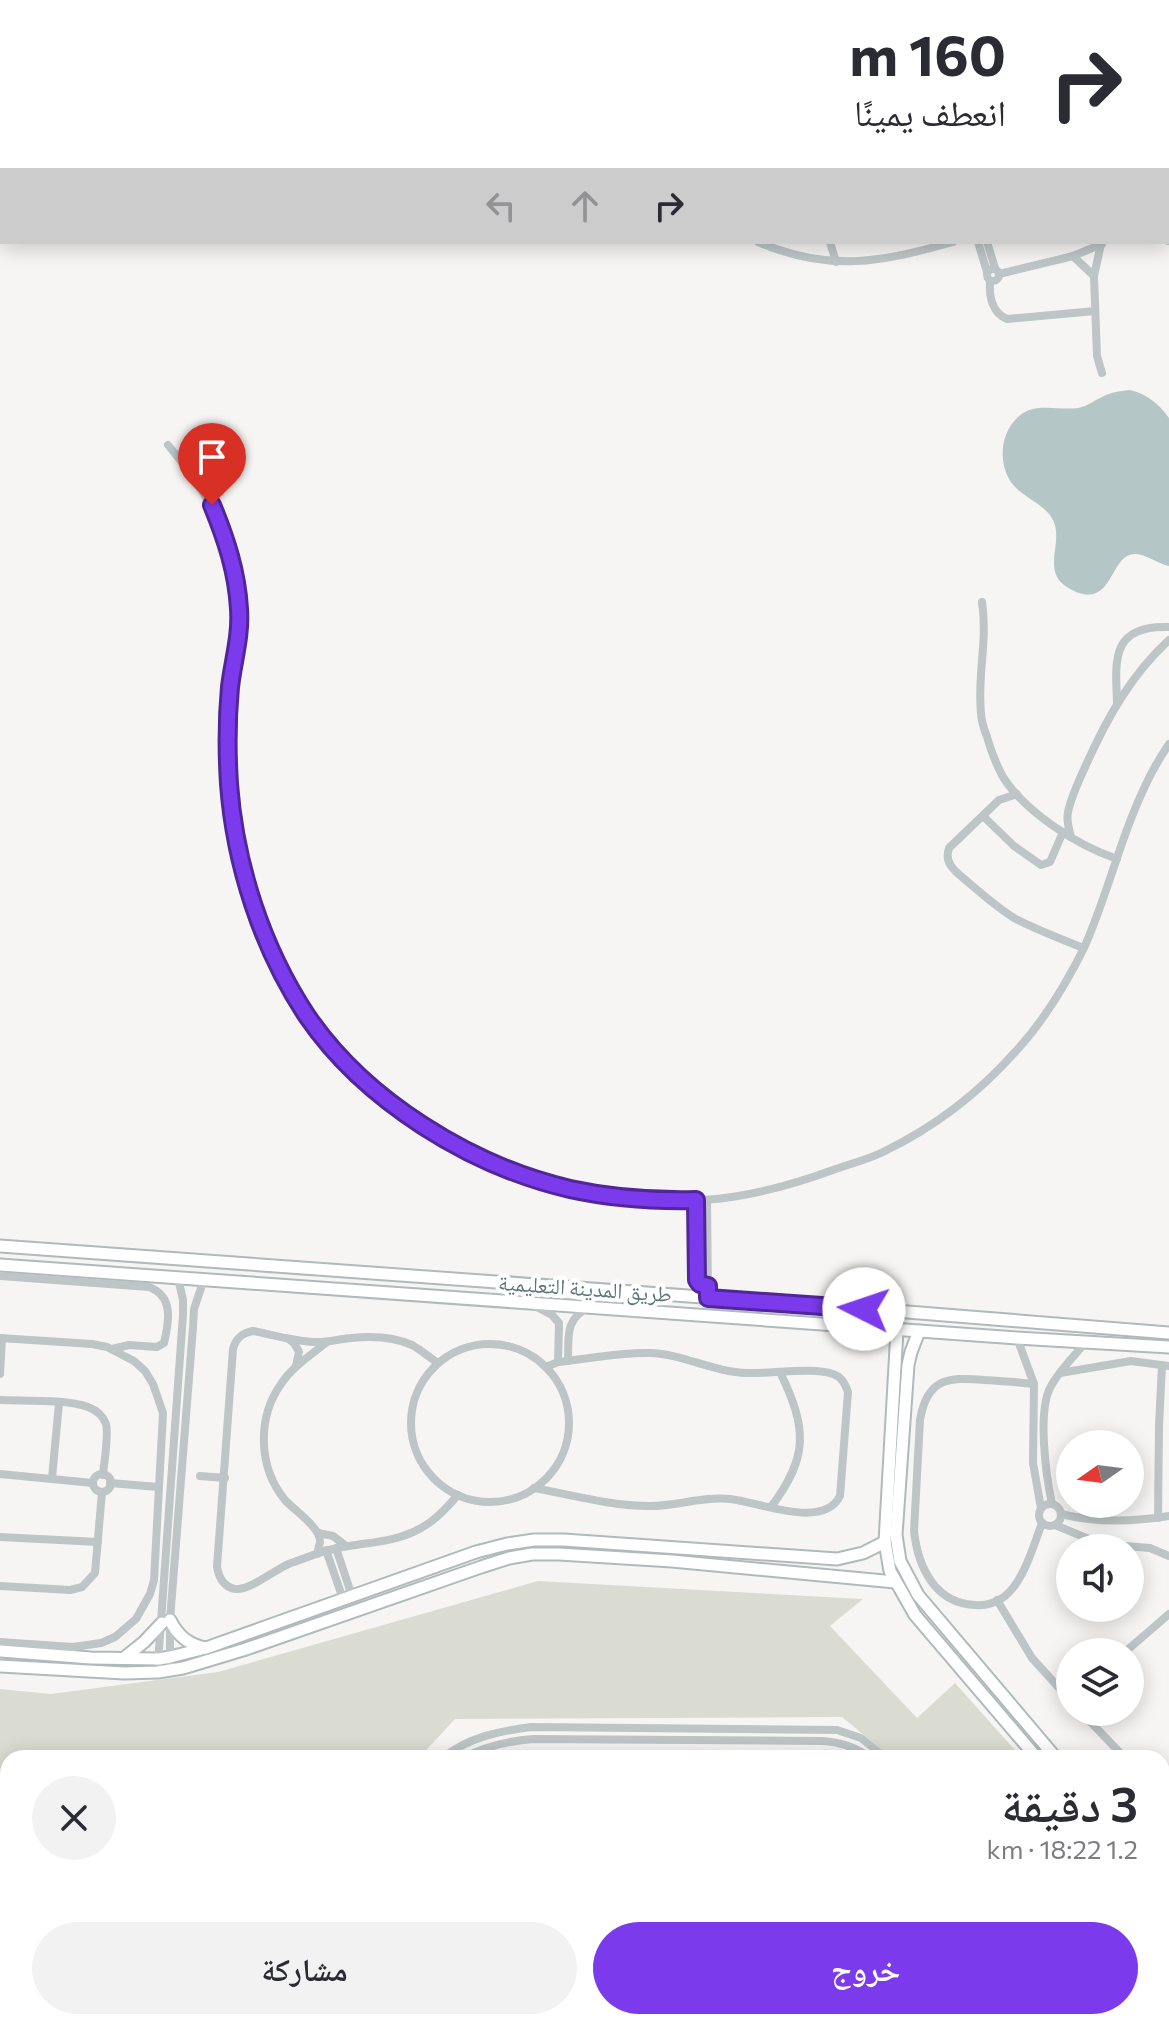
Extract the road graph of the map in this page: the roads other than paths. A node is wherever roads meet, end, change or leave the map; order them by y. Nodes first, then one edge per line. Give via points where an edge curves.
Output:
1 (763, 244) edge
2 (831, 244) edge
3 (946, 244) edge
4 (979, 244) edge
5 (987, 244) edge
6 (1101, 244) edge
7 (1103, 244) edge
8 (1073, 256) junction
9 (836, 262) junction
10 (993, 274) junction
11 (1094, 276) junction
12 (1095, 311) junction
13 (1102, 373) dead end
14 (168, 445) dead end
15 (982, 602) dead end
16 (1169, 627) edge
17 (1169, 640) edge
18 (1117, 702) junction
19 (1169, 744) edge
20 (1004, 779) junction
21 (1017, 794) junction
22 (999, 800) junction
23 (1067, 814) junction
24 (983, 816) junction
25 (1050, 822) junction
26 (1067, 835) junction
27 (1117, 859) junction
28 (1083, 948) junction
29 (696, 1200) junction
30 (707, 1200) junction
31 (0, 1246) edge
32 (0, 1265) edge
33 (411, 1275) junction
34 (0, 1276) edge
35 (178, 1278) junction
36 (204, 1279) junction
37 (708, 1292) junction
38 (410, 1294) junction
39 (529, 1302) junction
40 (590, 1307) junction
41 (895, 1311) junction
42 (935, 1314) junction
43 (559, 1323) junction
44 (570, 1324) junction
45 (891, 1329) junction
46 (923, 1331) junction
47 (1169, 1333) edge
48 (1, 1338) edge
49 (1017, 1338) junction
50 (290, 1340) junction
51 (327, 1342) junction
52 (1086, 1342) junction
53 (1169, 1347) edge
54 (112, 1349) junction
55 (563, 1362) junction
56 (438, 1363) junction
57 (296, 1366) junction
58 (1166, 1366) edge
59 (546, 1367) junction
60 (780, 1372) junction
61 (1060, 1373) junction
62 (0, 1374) edge
63 (1034, 1384) junction
64 (0, 1400) edge
65 (59, 1403) junction
66 (0, 1474) edge
67 (103, 1475) junction
68 (200, 1476) dead end
69 (52, 1478) junction
70 (225, 1478) junction
71 (93, 1483) junction
72 (110, 1483) junction
73 (158, 1487) junction
74 (534, 1488) junction
75 (102, 1492) junction
76 (458, 1495) junction
77 (1052, 1504) junction
78 (1056, 1506) edge
79 (771, 1507) junction
80 (1041, 1508) junction
81 (1169, 1516) edge
82 (1061, 1518) edge
83 (1075, 1518) edge
84 (1158, 1518) junction
85 (1042, 1523) junction
86 (1055, 1525) junction
87 (318, 1533) junction
88 (0, 1537) edge
89 (98, 1542) junction
90 (885, 1542) junction
91 (331, 1549) junction
92 (1169, 1556) edge
93 (895, 1582) junction
94 (0, 1586) edge
95 (347, 1598) junction
96 (997, 1600) junction
97 (1169, 1614) edge
98 (166, 1622) junction
99 (1141, 1638) edge
100 (0, 1642) edge
101 (206, 1648) junction
102 (0, 1651) edge
103 (124, 1658) junction
104 (975, 1662) junction
105 (164, 1664) junction
106 (0, 1666) edge
107 (963, 1672) junction
108 (1056, 1685) edge
109 (1094, 1726) edge
110 (456, 1750) edge
111 (479, 1750) edge
112 (858, 1750) edge
113 (876, 1750) edge
114 (1030, 1750) edge
115 (1049, 1750) edge
116 (1117, 1750) edge

1 - 9 street
2 - 9 street
3 - 9 street via 897,257
4 - 10 street
5 - 10 street
6 - 8 street
7 - 11 street
8 - 10 street
8 - 11 street
10 - 12 street via 994,308 1007,319
11 - 12 street
12 - 13 street
14 - 29 street via 212,505 236,575 240,612 228,735 235,834 262,929 308,1017 335,1051 401,1111 477,1155 568,1188 616,1197
15 - 20 street via 981,717
16 - 18 street via 1137,631 1122,645 1116,666
17 - 18 street
18 - 23 street
19 - 27 street via 1146,784
20 - 21 street
20 - 22 street
21 - 22 street
21 - 25 street
22 - 24 street
23 - 25 street
23 - 26 street
24 - 26 street via 1041,865 1050,862
24 - 28 street via 949,848 950,865 1014,917
25 - 26 street
26 - 27 street
27 - 28 street
28 - 30 street via 1017,1051 923,1130 879,1154 807,1179
29 - 30 street
29 - 37 street via 697,1280
30 - 37 street
31 - 33 street, طريق المدينة التعليمية
32 - 35 street, طريق المدينة التعليمية
33 - 37 street, طريق المدينة التعليمية
33 - 38 street
34 - 54 street via 160,1292 168,1308 164,1343
35 - 36 street, طريق المدينة التعليمية
35 - 98 street via 183,1315
36 - 38 street, طريق المدينة التعليمية
36 - 98 street via 194,1309
37 - 41 street, طريق المدينة التعليمية
38 - 39 street, طريق المدينة التعليمية
39 - 40 street, طريق المدينة التعليمية
39 - 43 street
40 - 44 street
40 - 45 street, طريق المدينة التعليمية
41 - 42 street, طريق المدينة التعليمية
41 - 45 street
42 - 46 street
42 - 47 street, طريق المدينة التعليمية
43 - 44 street
43 - 55 street
44 - 55 street
45 - 46 street, طريق المدينة التعليمية
45 - 90 street
46 - 49 street, طريق المدينة التعليمية
46 - 104 street via 908,1365 897,1547 918,1595
48 - 54 street
48 - 62 street
49 - 52 street, طريق المدينة التعليمية
49 - 63 street
50 - 51 street
50 - 57 street via 299,1352
50 - 70 street via 253,1331 234,1343
51 - 56 street via 390,1339 411,1345
51 - 57 street
52 - 53 street, طريق المدينة التعليمية
52 - 61 street
54 - 73 street via 145,1371 159,1398 163,1413
55 - 59 street
55 - 60 street via 651,1353 729,1372
56 - 59 street via 482,1343 515,1347
56 - 76 street via 416,1395 412,1434 427,1471
57 - 87 street via 271,1400 263,1441 273,1481
58 - 61 street via 1131,1361
58 - 84 street
59 - 74 street via 563,1394 568,1430 557,1464
60 - 79 street via 797,1410 800,1445 791,1479
60 - 79 street via 837,1375 846,1385 847,1399 837,1502 817,1511
61 - 77 street via 1047,1393 1045,1418
63 - 80 street via 1033,1463
63 - 96 street via 951,1379 932,1390 922,1410 914,1531 919,1558 932,1584 954,1601 983,1605
64 - 65 street
65 - 67 street via 85,1406 103,1420
65 - 69 street
66 - 69 street
67 - 71 street
67 - 72 street
68 - 70 street
69 - 71 street
70 - 91 street via 217,1567 227,1586 247,1587 284,1565
71 - 75 street
72 - 73 street
72 - 75 street
73 - 100 street via 154,1580 144,1607 126,1629 88,1646
74 - 76 street via 503,1501
74 - 79 street via 629,1505 713,1498
75 - 89 street
76 - 91 street via 434,1520 407,1535
77 - 78 street
77 - 80 street
80 - 85 street
81 - 84 street
82 - 86 street
83 - 84 street
85 - 86 street
85 - 96 street via 1017,1582
86 - 92 street via 1101,1544 1150,1548
87 - 91 street
87 - 91 street via 333,1536
88 - 89 street
89 - 94 street via 95,1573 82,1587
90 - 93 street
90 - 95 street via 853,1557 829,1559 534,1540 476,1552
91 - 95 street
93 - 105 street via 532,1554 234,1653 183,1668
93 - 107 street
95 - 101 street
96 - 108 street via 1032,1658
97 - 99 street
98 - 101 street via 180,1636
98 - 103 street
98 - 105 street
101 - 105 street
102 - 103 street
103 - 105 street
104 - 107 street
104 - 115 street
105 - 106 street via 90,1672
107 - 114 street
109 - 116 street
110 - 113 street via 501,1731 531,1727 837,1730
111 - 112 street via 533,1739 822,1741

